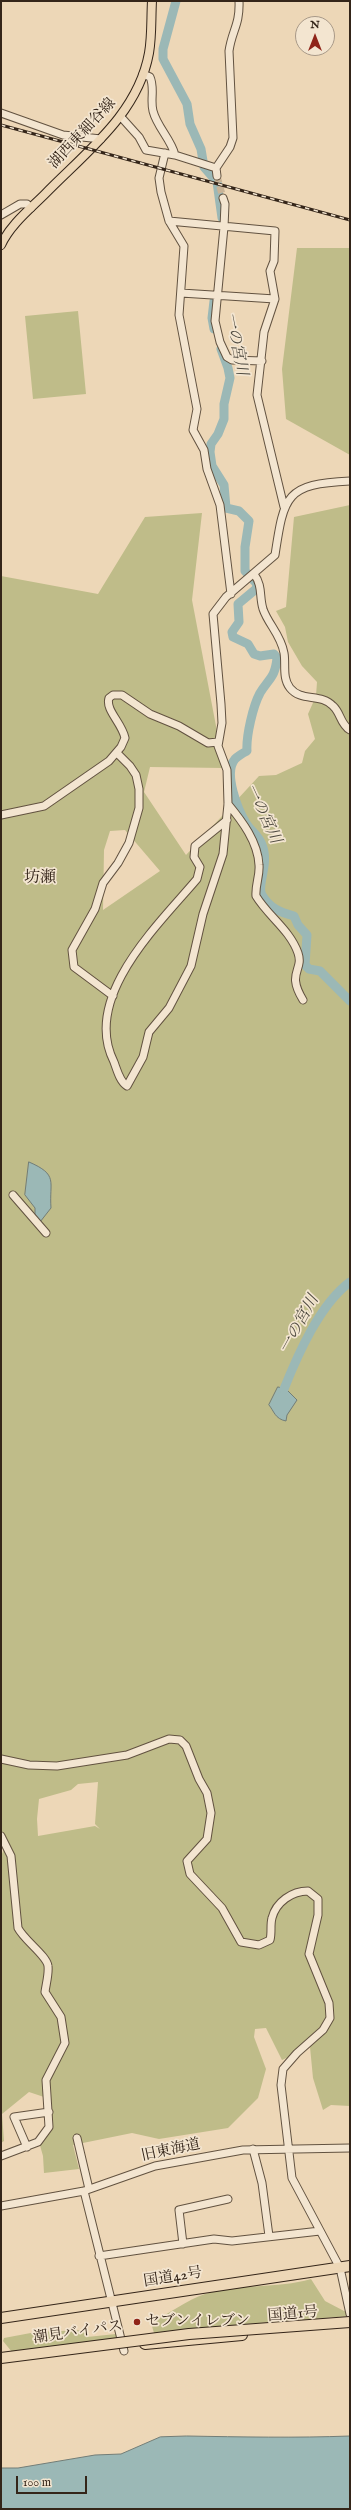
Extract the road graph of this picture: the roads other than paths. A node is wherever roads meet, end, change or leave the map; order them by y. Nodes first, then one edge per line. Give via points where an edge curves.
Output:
1 (152, 1) edge
2 (240, 1) edge
3 (143, 74) junction
4 (1, 113) edge
5 (120, 117) junction
6 (101, 139) junction
7 (166, 153) junction
8 (175, 155) junction
9 (216, 168) junction
10 (217, 176) tunnel mouth
11 (223, 198) tunnel mouth
12 (31, 208) junction
13 (1, 215) edge
14 (169, 221) junction
15 (224, 227) junction
16 (1, 245) edge
17 (181, 293) junction
18 (217, 294) junction
19 (275, 298) junction
20 (262, 361) junction
21 (350, 481) edge
22 (284, 507) junction
23 (254, 574) junction
24 (231, 594) junction
25 (350, 730) edge
26 (218, 742) junction
27 (117, 753) junction
28 (228, 804) junction
29 (1, 815) edge
30 (227, 820) junction
31 (112, 996) junction
32 (303, 1000) dead end
33 (14, 1195) dead end
34 (46, 1233) dead end
35 (1, 1759) edge
36 (1, 1836) edge
37 (49, 2112) junction
38 (77, 2138) dead end
39 (27, 2147) junction
40 (350, 2148) edge
41 (253, 2149) junction
42 (289, 2149) junction
43 (1, 2156) edge
44 (86, 2190) junction
45 (228, 2199) dead end
46 (1, 2206) edge
47 (320, 2231) junction
48 (269, 2236) junction
49 (183, 2244) junction
50 (99, 2256) junction
51 (350, 2266) edge
52 (340, 2268) junction
53 (112, 2302) junction
54 (350, 2314) edge
55 (1, 2318) edge
56 (350, 2322) edge
57 (350, 2326) edge
58 (124, 2349) junction
59 (1, 2358) edge
60 (1, 2363) edge

1 - 3 main road, 湖西東細谷線 via 149,52
2 - 9 street via 239,23 230,42 229,51 233,138
3 - 5 main road, 湖西東細谷線
3 - 8 street via 150,77 152,82 152,110 173,146
4 - 6 street via 63,135
5 - 6 main road, 湖西東細谷線
5 - 7 street via 139,138 143,148
6 - 12 main road, 湖西東細谷線
7 - 8 street
7 - 14 street via 160,178
8 - 9 street
9 - 10 street
11 - 15 street
12 - 13 street via 27,204 20,204
12 - 16 main road, 湖西東細谷線
14 - 15 street
14 - 17 street via 184,246
15 - 18 street
15 - 19 street via 275,231 274,261 270,271
17 - 18 street
17 - 24 street via 178,315 197,409 193,430 204,450 207,469 220,505
18 - 19 street
18 - 20 street via 216,321 220,342 227,356 239,361
19 - 20 street via 274,308 264,332
20 - 22 street via 258,395
21 - 22 street via 302,487 290,497
22 - 23 street via 275,555
23 - 24 street
23 - 25 street via 260,581 264,610 282,643 288,687 300,696 325,700 333,705 341,722
24 - 26 street via 219,603 214,614 222,722
26 - 27 street via 208,743 179,726 150,714 122,695 113,695 109,698 109,707 121,724 125,738
26 - 28 street via 229,781
27 - 29 street via 44,806
27 - 31 street via 130,766 139,789 139,808 134,829 118,863 103,883 95,909 72,950 74,968
28 - 30 street
28 - 32 street via 248,832 260,863 256,896 292,938 299,955 294,980
30 - 31 street via 195,846 194,857 200,867 199,876 136,951
30 - 31 street via 219,871 203,914 191,966 169,1008 149,1032 143,1057 127,1086 107,1048 107,1020
33 - 34 street
35 - 42 street via 29,1765 57,1766 127,1755 169,1739 180,1740 186,1746 207,1793 211,1813 207,1839 187,1860 187,1867 190,1874 222,1908 241,1942 259,1945 270,1940 275,1909 282,1901 308,1891 318,1900 318,1915 308,1954 330,2012 323,2030 283,2069 281,2085
36 - 37 street via 11,1856 18,1928 48,1966 45,1992 64,2025 65,2043 46,2080
37 - 39 street via 49,2127 45,2134 38,2142
37 - 39 street via 14,2117
38 - 44 street
39 - 43 street
40 - 42 street, 旧東海道
41 - 42 street, 旧東海道
41 - 44 street, 旧東海道 via 155,2166
41 - 48 street via 262,2183
42 - 47 street via 292,2178
44 - 46 street, 旧東海道
44 - 50 street
45 - 49 street via 179,2210
47 - 48 street
47 - 52 street
48 - 49 street via 232,2241 214,2239
49 - 50 street
50 - 53 street
51 - 52 highway, 国道42号
52 - 53 highway, 国道42号
52 - 54 street
53 - 55 highway, 国道42号
53 - 58 street
56 - 59 highway, 潮見バイパス, bridge via 189,2334
57 - 58 highway, 国道1号
58 - 60 highway, 国道1号

